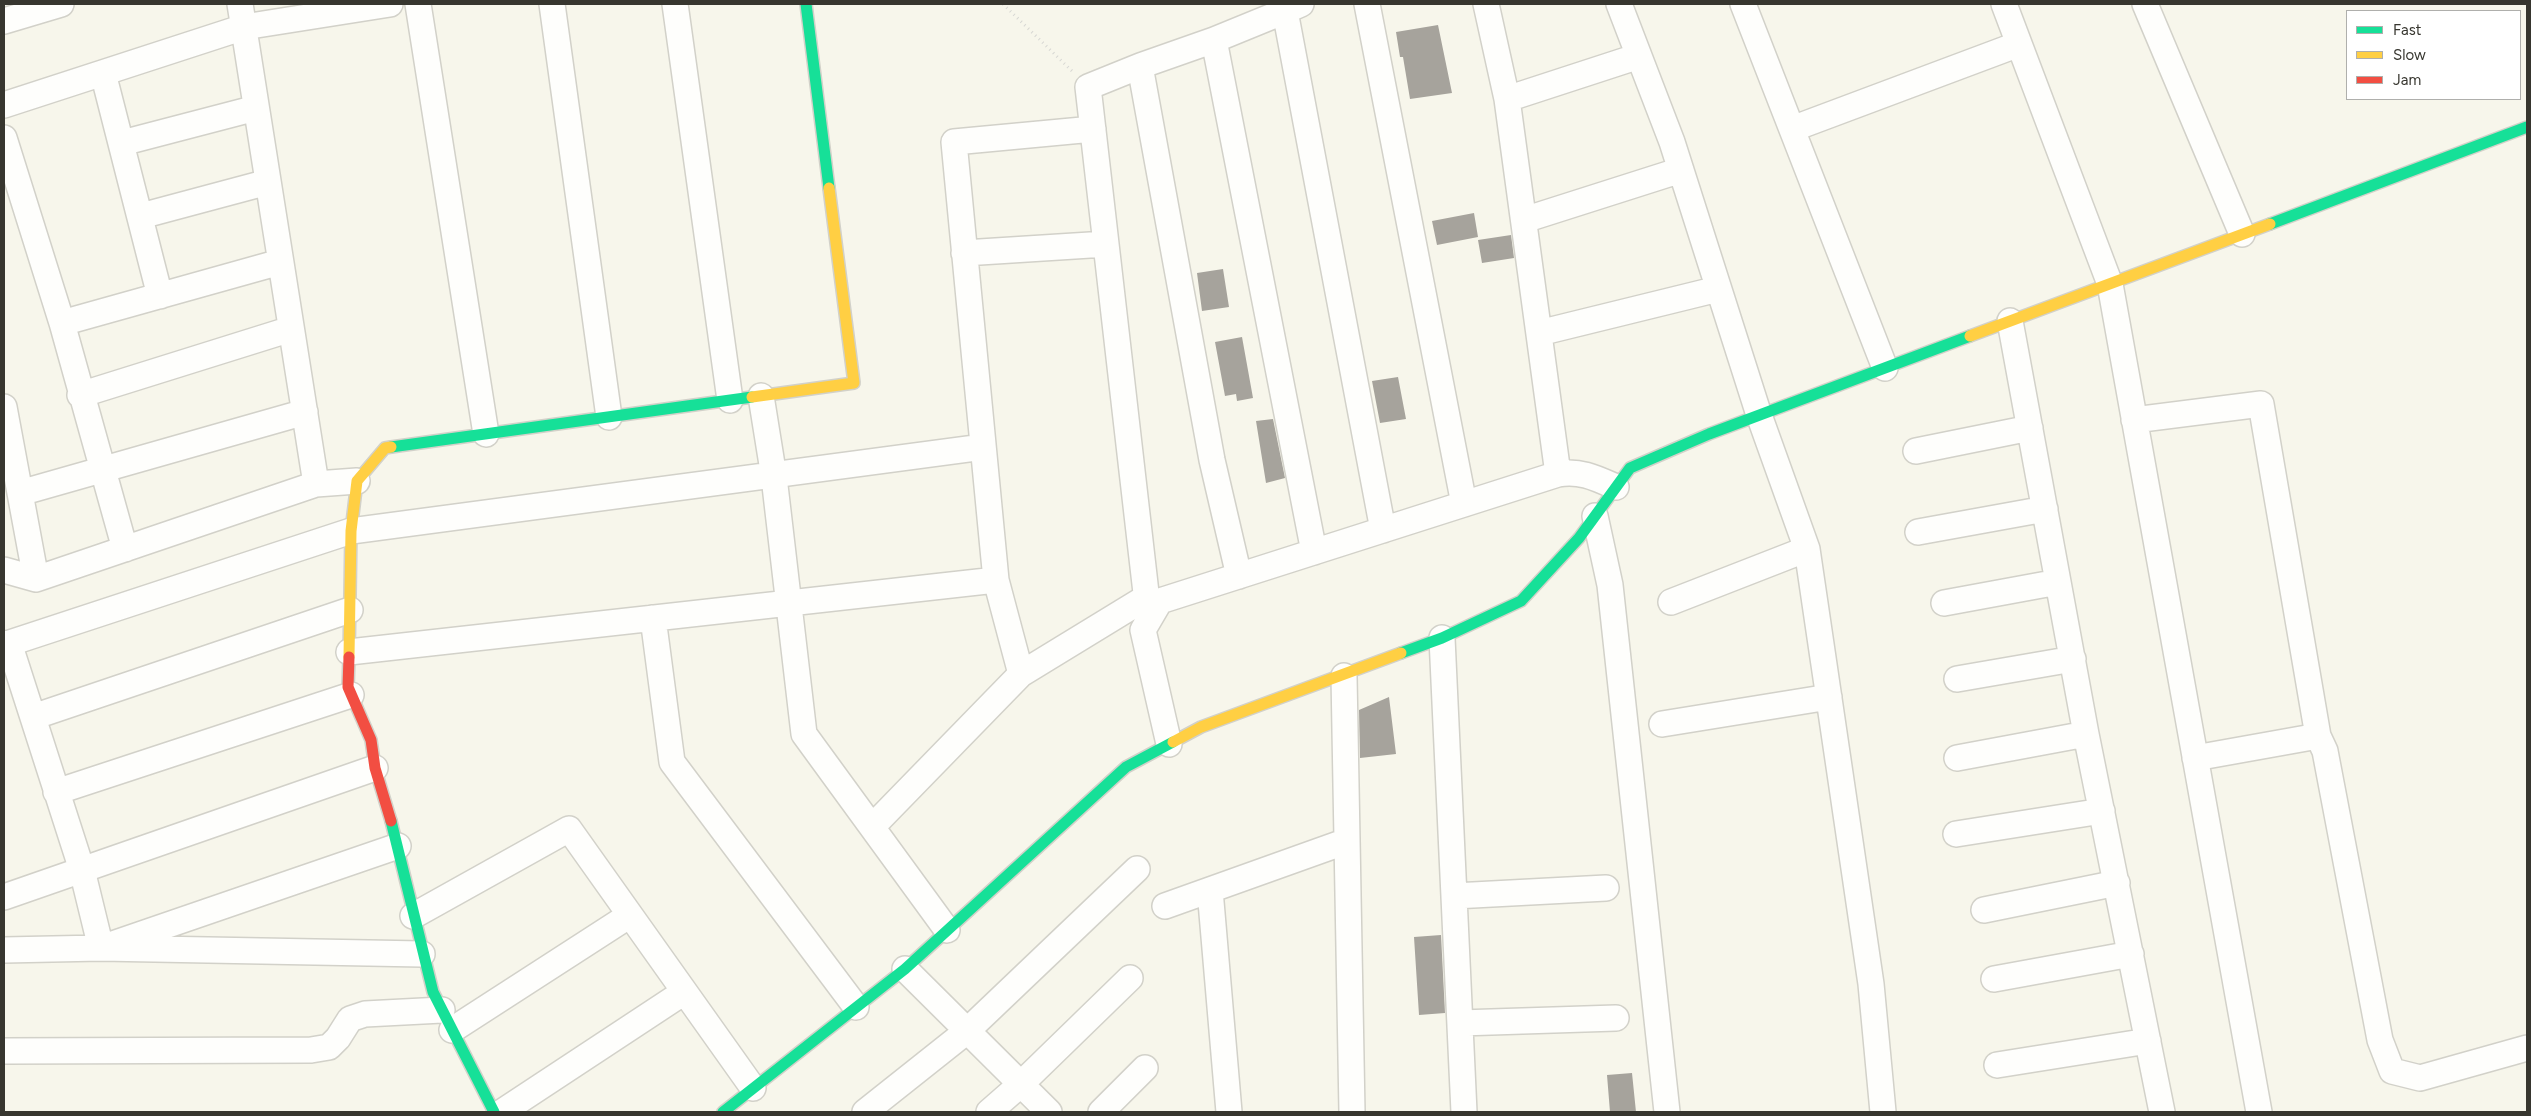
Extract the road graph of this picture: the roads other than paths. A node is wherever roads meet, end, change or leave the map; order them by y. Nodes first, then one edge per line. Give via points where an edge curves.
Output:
1 (60, 4) edge
2 (390, 4) edge
3 (418, 4) edge
4 (552, 4) edge
5 (676, 4) edge
6 (806, 4) edge
7 (1367, 4) edge
8 (1486, 4) edge
9 (1618, 4) edge
10 (2004, 4) edge
11 (2145, 4) edge
12 (1749, 5) edge
13 (1293, 8) edge
14 (242, 16) edge
15 (4, 21) edge
16 (1214, 40) junction
17 (2019, 44) junction
18 (1639, 56) junction
19 (1140, 66) junction
20 (103, 73) junction
21 (1507, 98) junction
22 (4, 105) edge
23 (256, 108) junction
24 (2527, 127) edge
25 (1093, 129) junction
26 (1792, 129) junction
27 (4, 138) edge
28 (122, 143) junction
29 (1681, 170) junction
30 (268, 182) junction
31 (142, 216) junction
32 (1524, 220) junction
33 (2242, 234) junction
34 (1106, 244) junction
35 (964, 254) junction
36 (280, 262) junction
37 (2110, 284) junction
38 (1718, 289) junction
39 (160, 296) junction
40 (2010, 321) junction
41 (62, 323) junction
42 (291, 329) junction
43 (1539, 333) junction
44 (1884, 368) junction
45 (80, 395) junction
46 (762, 396) junction
47 (730, 400) junction
48 (4, 407) edge
49 (305, 412) junction
50 (1759, 415) junction
51 (609, 417) junction
52 (2134, 420) junction
53 (2030, 428) junction
54 (486, 434) junction
55 (983, 448) junction
56 (1916, 451) dead end
57 (101, 470) junction
58 (1558, 474) junction
59 (774, 477) junction
60 (357, 481) junction
61 (316, 484) junction
62 (1616, 487) junction
63 (20, 493) junction
64 (1464, 504) junction
65 (2045, 509) junction
66 (1595, 516) junction
67 (1383, 530) junction
68 (351, 531) junction
69 (1918, 532) dead end
70 (124, 549) junction
71 (1807, 549) junction
72 (1314, 552) junction
73 (4, 570) edge
74 (1239, 576) junction
75 (36, 579) junction
76 (996, 580) junction
77 (2058, 582) junction
78 (1671, 602) dead end
79 (1944, 603) dead end
80 (789, 604) junction
81 (1148, 608) junction
82 (350, 610) junction
83 (653, 618) junction
84 (1442, 638) junction
85 (6, 644) edge
86 (349, 652) junction
87 (2072, 659) junction
88 (1021, 674) junction
89 (1344, 676) junction
90 (1957, 679) dead end
91 (352, 695) junction
92 (1829, 697) junction
93 (33, 717) junction
94 (1662, 724) dead end
95 (2086, 734) junction
96 (2318, 736) junction
97 (1169, 744) junction
98 (1956, 758) dead end
99 (2195, 758) junction
100 (375, 768) junction
101 (56, 792) junction
102 (2102, 810) junction
103 (872, 827) junction
104 (1956, 834) dead end
105 (1346, 841) junction
106 (398, 846) junction
107 (1137, 869) dead end
108 (82, 870) junction
109 (2116, 883) junction
110 (1606, 888) dead end
111 (1210, 890) junction
112 (1454, 896) junction
113 (4, 897) edge
114 (1165, 906) dead end
115 (1984, 910) dead end
116 (630, 915) junction
117 (413, 916) junction
118 (947, 930) junction
119 (101, 948) junction
120 (4, 950) edge
121 (422, 954) junction
122 (2131, 954) junction
123 (905, 969) junction
124 (1130, 978) dead end
125 (1994, 979) dead end
126 (684, 992) junction
127 (856, 1007) junction
128 (1616, 1018) dead end
129 (447, 1020) junction
130 (1460, 1023) junction
131 (967, 1031) junction
132 (2148, 1041) junction
133 (2527, 1048) edge
134 (4, 1051) edge
135 (1997, 1065) dead end
136 (1145, 1068) dead end
137 (1021, 1084) junction
138 (753, 1088) junction
139 (494, 1112) edge
140 (502, 1112) edge
141 (723, 1112) edge
142 (866, 1112) edge
143 (989, 1112) edge
144 (1049, 1112) edge
145 (1101, 1112) edge
146 (1229, 1112) edge
147 (1352, 1112) edge
148 (1464, 1112) edge
149 (1667, 1112) edge
150 (1883, 1112) edge
151 (2161, 1112) edge
152 (2260, 1112) edge

1 - 15 street
2 - 14 street
3 - 54 street
4 - 51 street
5 - 47 street
6 - 46 street via 854,383
7 - 64 street
8 - 21 street
9 - 18 street
10 - 17 street
11 - 33 street
12 - 26 street
13 - 16 street
13 - 67 street
14 - 20 street
14 - 23 street
16 - 19 street
16 - 72 street
17 - 26 street
17 - 37 street
18 - 21 street
18 - 29 street
19 - 25 street via 1088,87
19 - 74 street via 1212,460
20 - 22 street
20 - 28 street
21 - 32 street
23 - 28 street
23 - 30 street
24 - 33 street
25 - 34 street
25 - 35 street via 954,142
26 - 44 street
27 - 41 street
28 - 31 street
29 - 32 street
29 - 38 street
30 - 31 street
30 - 36 street
31 - 39 street
32 - 43 street
33 - 37 street
34 - 35 street
34 - 81 street
35 - 55 street
36 - 39 street
36 - 42 street
37 - 40 street
37 - 52 street
38 - 43 street
38 - 50 street
39 - 41 street
40 - 44 street
40 - 53 street
41 - 45 street
42 - 45 street
42 - 49 street
43 - 58 street
44 - 50 street
45 - 57 street
46 - 47 street
46 - 59 street
47 - 51 street
48 - 63 street
49 - 57 street
49 - 61 street
50 - 62 street via 1630,468
50 - 71 street
51 - 54 street
52 - 96 street via 2261,404
52 - 99 street
53 - 56 street
53 - 65 street
54 - 60 street via 385,448
55 - 59 street
55 - 76 street
57 - 63 street
57 - 70 street
58 - 62 street via 1586,474
58 - 64 street
59 - 68 street
59 - 80 street
60 - 61 street
60 - 68 street
61 - 70 street
62 - 66 street
63 - 75 street
64 - 67 street
65 - 69 street
65 - 77 street
66 - 84 street via 1522,601
66 - 149 street via 1610,585
67 - 72 street
68 - 82 street
68 - 85 street
70 - 75 street
71 - 78 street
71 - 92 street
72 - 74 street
73 - 75 street
74 - 81 street via 1160,601
76 - 80 street
76 - 88 street
77 - 79 street
77 - 87 street
80 - 83 street
80 - 103 street via 804,734
81 - 88 street
81 - 97 street via 1143,630
82 - 86 street
82 - 93 street
83 - 86 street
83 - 127 street via 672,762
84 - 89 street
84 - 112 street
85 - 93 street
86 - 91 street via 348,687
87 - 90 street
87 - 95 street
88 - 103 street
89 - 97 street via 1202,727
89 - 105 street
91 - 100 street via 371,740
91 - 101 street
92 - 94 street
92 - 150 street via 1871,984
93 - 101 street
95 - 98 street
95 - 102 street
96 - 99 street
96 - 133 street via 2325,752 2380,1040 2392,1071 2420,1078
97 - 118 street via 1126,767
99 - 152 street
100 - 106 street
100 - 108 street
101 - 108 street
102 - 104 street
102 - 109 street
103 - 118 street
105 - 111 street
105 - 147 street
106 - 117 street
106 - 119 street
107 - 131 street
108 - 113 street
108 - 119 street
109 - 115 street
109 - 122 street
110 - 112 street
111 - 114 street
111 - 146 street
112 - 130 street
116 - 117 street via 569,829
116 - 126 street
116 - 129 street
117 - 121 street
118 - 123 street
119 - 120 street
119 - 121 street
121 - 129 street via 432,992
122 - 125 street
122 - 132 street
123 - 127 street
123 - 131 street
124 - 137 street
126 - 138 street
126 - 140 street
127 - 138 street
128 - 130 street
129 - 134 street via 364,1014 350,1019 329,1047 311,1050
129 - 139 street
130 - 148 street
131 - 137 street
131 - 142 street
132 - 135 street
132 - 151 street
136 - 145 street
137 - 143 street
137 - 144 street
138 - 141 street

